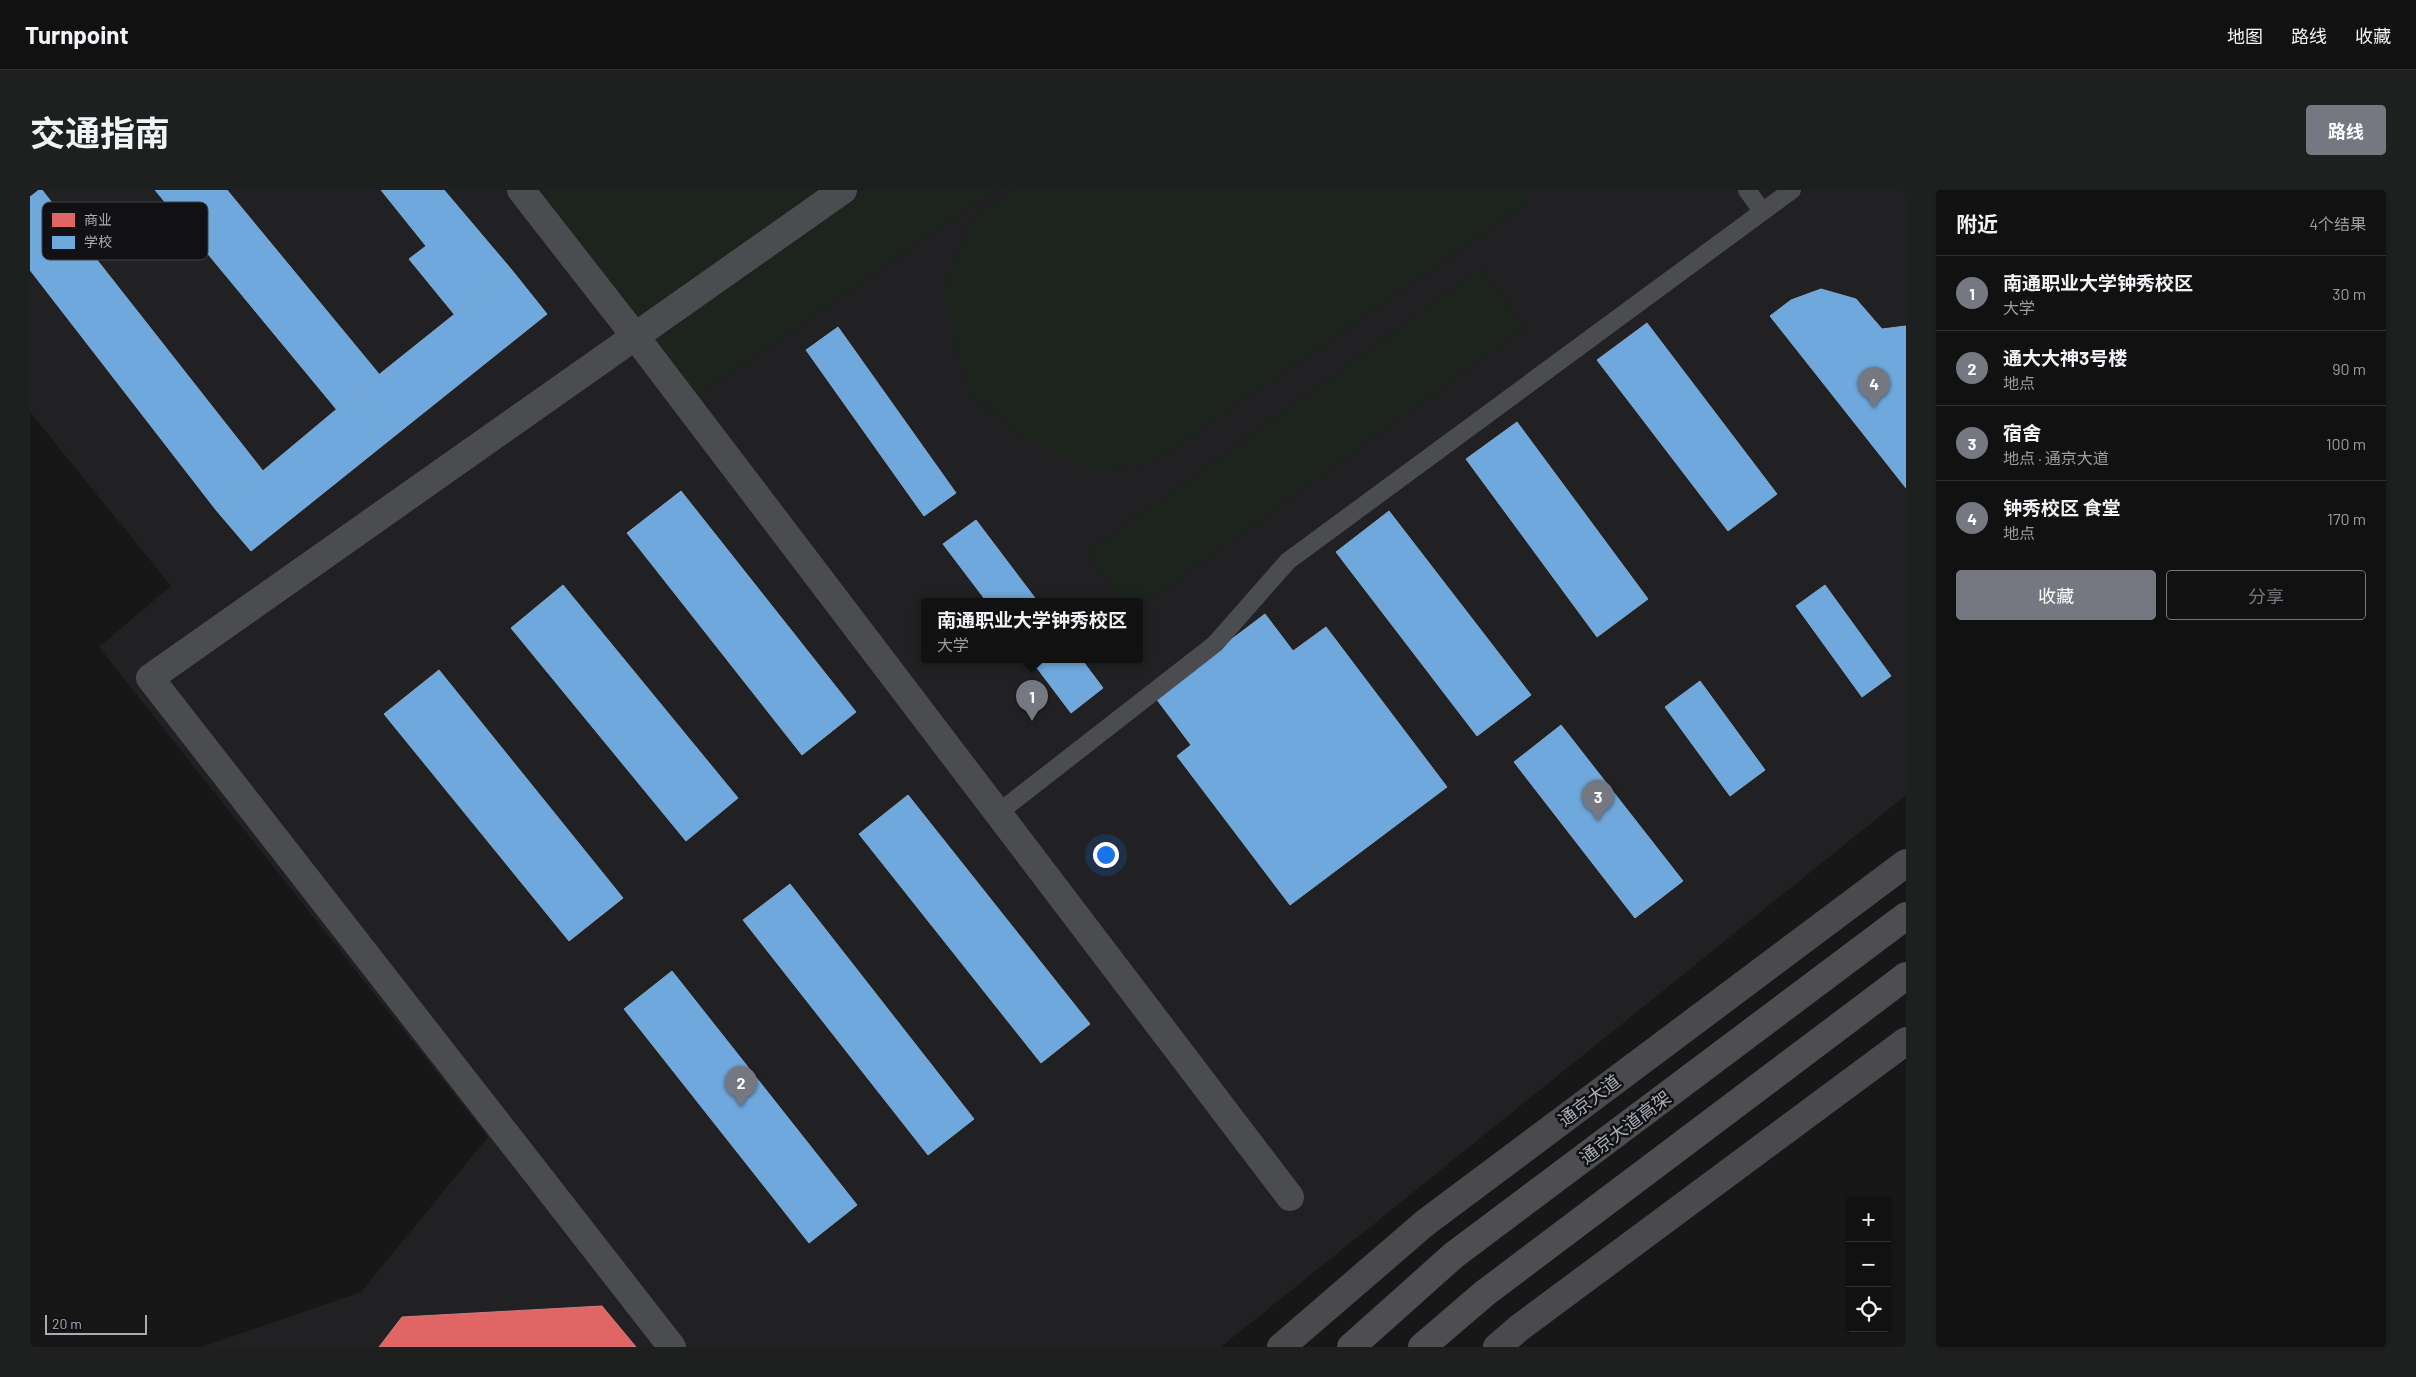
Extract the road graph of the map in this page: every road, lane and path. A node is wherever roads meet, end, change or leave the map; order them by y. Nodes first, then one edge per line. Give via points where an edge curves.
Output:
1 (521, 190) edge
2 (843, 190) edge
3 (1747, 190) edge
4 (1792, 190) edge
5 (1762, 211) junction
6 (635, 336) junction
7 (998, 813) junction
8 (1906, 863) edge
9 (1906, 916) edge
10 (1906, 976) edge
11 (1906, 1041) edge
12 (1290, 1196) dead end
13 (672, 1347) edge
14 (1281, 1347) edge
15 (1351, 1347) edge
16 (1422, 1347) edge
17 (1497, 1347) edge

1 - 6 street
2 - 6 street
3 - 5 lane
4 - 5 lane
5 - 7 lane via 1288,561 1216,644
6 - 7 street
6 - 13 street via 150,678
7 - 12 street
8 - 14 main road, 通京大道 via 1425,1223
9 - 15 highway, 通京大道高架 via 1454,1255
10 - 16 highway via 1485,1293
11 - 17 main road

